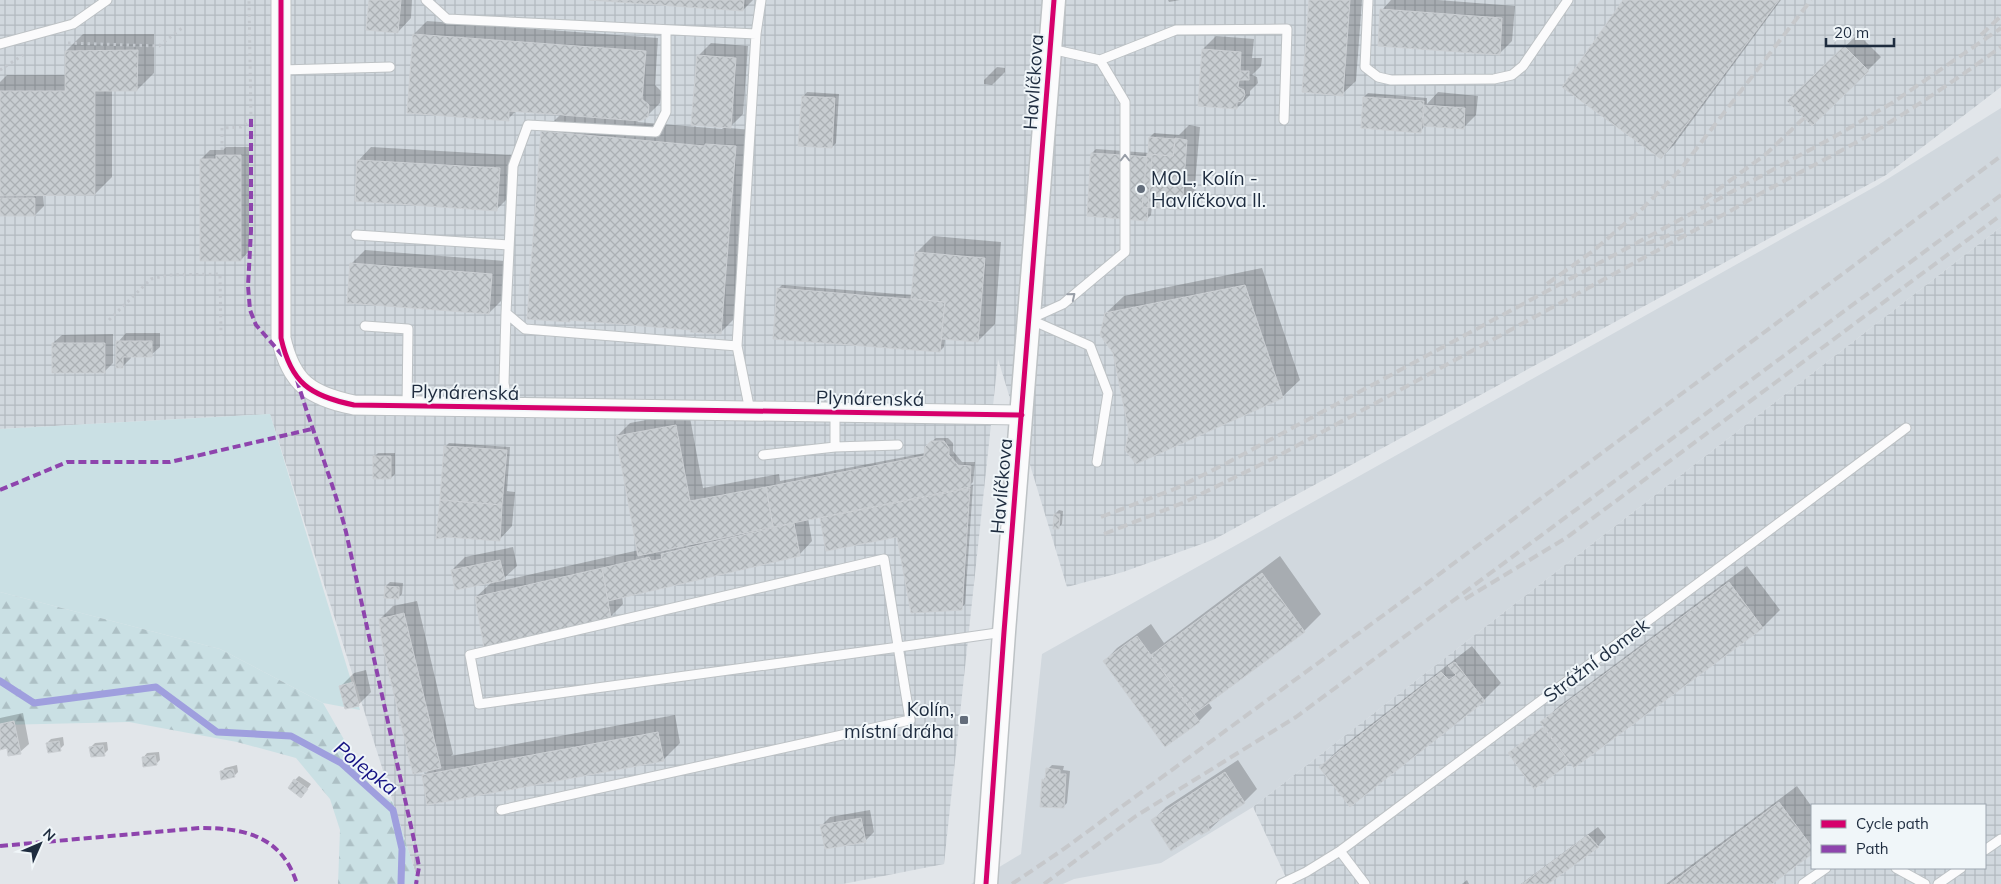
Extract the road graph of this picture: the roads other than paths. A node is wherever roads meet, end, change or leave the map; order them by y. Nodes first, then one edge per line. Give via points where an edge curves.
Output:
1 (107, 0) edge
2 (281, 0) edge
3 (426, 0) edge
4 (761, 0) edge
5 (1054, 0) edge
6 (1368, 0) edge
7 (1568, 0) edge
8 (666, 30) junction
9 (756, 34) junction
10 (0, 44) edge
11 (1051, 49) junction
12 (1100, 60) junction
13 (390, 67) dead end
14 (281, 70) junction
15 (1284, 120) dead end
16 (356, 236) dead end
17 (509, 245) junction
18 (506, 313) junction
19 (1029, 319) junction
20 (366, 326) dead end
21 (737, 346) junction
22 (407, 406) junction
23 (508, 407) junction
24 (750, 411) junction
25 (835, 412) junction
26 (1022, 415) junction
27 (1906, 428) dead end
28 (898, 445) dead end
29 (835, 447) junction
30 (763, 455) dead end
31 (1097, 462) dead end
32 (1004, 632) junction
33 (899, 647) junction
34 (501, 810) dead end
35 (2001, 839) edge
36 (1986, 849) edge
37 (1340, 851) junction
38 (1825, 869) edge
39 (1898, 869) edge
40 (1960, 869) edge
41 (986, 884) edge
42 (1281, 884) edge
43 (1365, 884) edge
44 (1803, 884) edge
45 (1925, 884) edge
46 (1938, 884) edge

1 - 10 lane via 73,24
2 - 14 street, Plynárenská
3 - 8 lane via 447,19
4 - 9 lane
5 - 11 street, Havlíčkova
6 - 7 lane via 1365,67 1378,77 1391,80 1494,79 1512,75 1523,66
8 - 9 lane
8 - 17 lane via 666,112 656,132 528,125 513,166
9 - 21 lane
11 - 12 lane
11 - 19 street, Havlíčkova
12 - 15 lane via 1176,30 1287,29
19 -> 12 lane via 1063,304 1125,252 1125,102
13 - 14 lane
14 - 22 street, Plynárenská via 279,316 286,359 297,378 311,390 332,400 354,405
16 - 17 lane
17 - 18 lane
18 - 21 lane via 525,329
18 - 23 lane via 504,383
19 - 26 street, Havlíčkova
19 - 31 lane via 1090,346 1108,393
20 - 22 lane via 408,329
21 - 24 lane
22 - 23 street, Plynárenská
23 - 24 street, Plynárenská
24 - 25 street, Plynárenská
25 - 26 street, Plynárenská
25 - 29 lane
26 - 32 street, Havlíčkova
27 - 37 lane, Strážní domek
28 - 29 lane
29 - 30 lane
32 - 33 lane
32 - 41 street, Havlíčkova
33 - 33 lane via 884,559 470,655 479,704
33 - 34 lane via 910,720
35 - 36 lane
37 - 42 lane, Strážní domek
37 - 43 lane
38 - 44 lane
39 - 45 lane
40 - 46 lane

